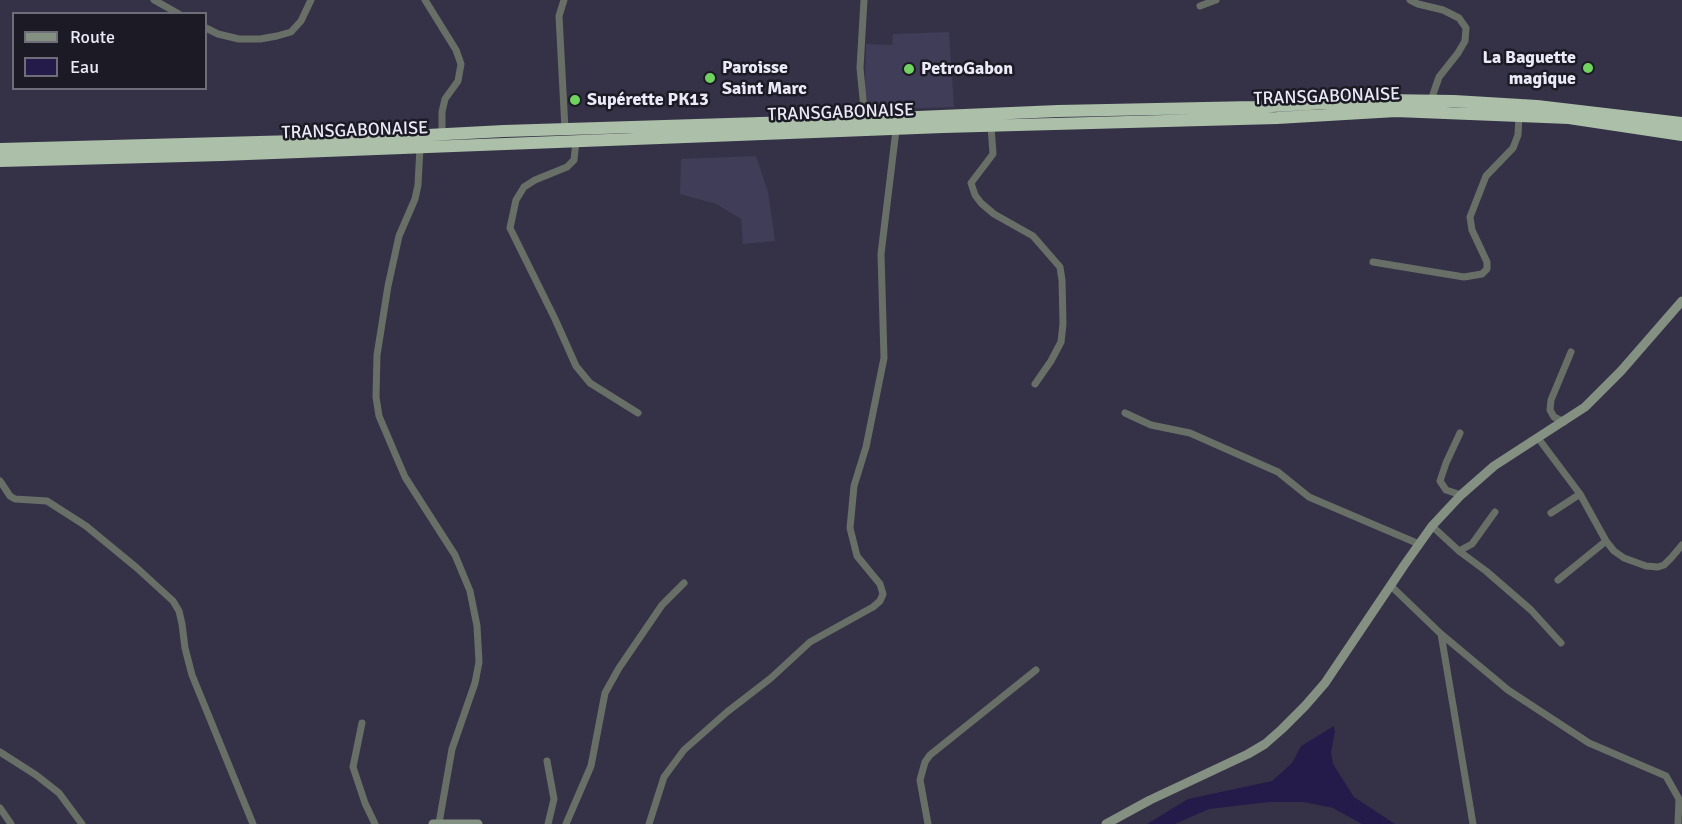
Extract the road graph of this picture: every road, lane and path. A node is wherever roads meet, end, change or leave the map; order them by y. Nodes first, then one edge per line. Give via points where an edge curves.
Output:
1 (154, 0) edge
2 (311, 0) edge
3 (425, 0) edge
4 (564, 0) edge
5 (864, 0) edge
6 (1216, 0) edge
7 (1410, 0) edge
8 (1200, 6) dead end
9 (175, 12) edge
10 (207, 28) edge
11 (1431, 100) junction
12 (1519, 116) junction
13 (865, 119) junction
14 (1682, 123) edge
15 (991, 126) junction
16 (565, 129) junction
17 (896, 130) junction
18 (442, 134) junction
19 (1682, 135) edge
20 (576, 141) junction
21 (420, 147) junction
22 (0, 149) edge
23 (0, 161) edge
24 (1373, 262) dead end
25 (1682, 301) edge
26 (1571, 352) dead end
27 (1035, 384) dead end
28 (638, 413) dead end
29 (1125, 414) dead end
30 (1564, 422) junction
31 (1460, 434) dead end
32 (1538, 438) junction
33 (0, 481) edge
34 (1580, 494) junction
35 (1461, 495) junction
36 (1496, 512) dead end
37 (1551, 513) dead end
38 (1432, 526) junction
39 (1606, 541) junction
40 (1419, 544) junction
41 (1682, 545) edge
42 (1459, 551) junction
43 (1558, 580) dead end
44 (684, 582) dead end
45 (1390, 585) junction
46 (1441, 634) junction
47 (1560, 643) dead end
48 (1036, 670) dead end
49 (362, 723) dead end
50 (0, 752) edge
51 (547, 761) dead end
52 (0, 808) edge
53 (1124, 814) junction
54 (11, 824) edge
55 (82, 824) edge
56 (253, 824) edge
57 (375, 824) edge
58 (436, 824) edge
59 (478, 824) edge
60 (548, 824) edge
61 (566, 824) edge
62 (649, 824) edge
63 (928, 824) edge
64 (1106, 824) edge
65 (1118, 824) edge
66 (1473, 824) edge
67 (1678, 824) edge

1 - 9 street
2 - 10 street via 291,32 277,36 239,39
3 - 18 street via 462,64 458,81 445,99
4 - 16 street via 559,16
5 - 13 street via 860,68
6 - 8 street
7 - 11 street via 1443,10 1459,18 1466,28 1466,41 1439,77
11 - 13 highway, TRANSGABONAISE
11 - 14 highway, TRANSGABONAISE via 1572,108
12 - 15 highway, TRANSGABONAISE via 1396,111
12 - 19 highway, TRANSGABONAISE via 1569,118
12 - 24 street via 1513,148 1486,176 1470,217 1487,269 1482,274 1464,277
13 - 16 highway, TRANSGABONAISE
15 - 17 highway, TRANSGABONAISE
15 - 27 street via 993,154 971,183 975,195 994,214 1033,236 1060,267 1061,342
16 - 18 highway, TRANSGABONAISE
17 - 20 highway, TRANSGABONAISE
17 - 62 street via 881,254 884,358 854,486 850,528 857,556 880,584 883,594 873,607 810,642 684,750 664,777
18 - 22 highway, TRANSGABONAISE
20 - 21 highway, TRANSGABONAISE
20 - 28 street via 574,160 567,167 524,187 516,200 510,228 576,366 590,383
21 - 23 highway, TRANSGABONAISE
21 - 58 street via 415,199 399,236 388,286 377,355 376,398 379,416 405,477 455,555 470,591 477,626 479,662 475,683 452,749
25 - 30 street via 1621,371
26 - 30 street via 1550,410
29 - 40 street via 1151,425 1190,433 1278,472 1309,497
30 - 32 street
31 - 35 street via 1440,481 1446,490
32 - 34 street
32 - 35 street via 1494,466
33 - 56 street via 15,499 47,501 86,526 173,601 192,675
34 - 37 street
34 - 39 street
35 - 38 street
36 - 42 street via 1472,544
38 - 40 street
38 - 42 street
39 - 41 street via 1624,558 1658,567 1664,566
39 - 43 street
40 - 45 street
42 - 47 street via 1531,610
44 - 61 street via 662,605 605,693 591,766
45 - 46 street
45 - 53 street via 1325,683 1265,744
46 - 66 street
46 - 67 street via 1508,690 1589,743 1666,777 1679,799
48 - 63 street via 925,762 920,780
49 - 57 street via 353,766
50 - 55 street via 59,794
51 - 60 street via 554,799
52 - 54 street
53 - 64 street
53 - 65 street
58 - 59 street

